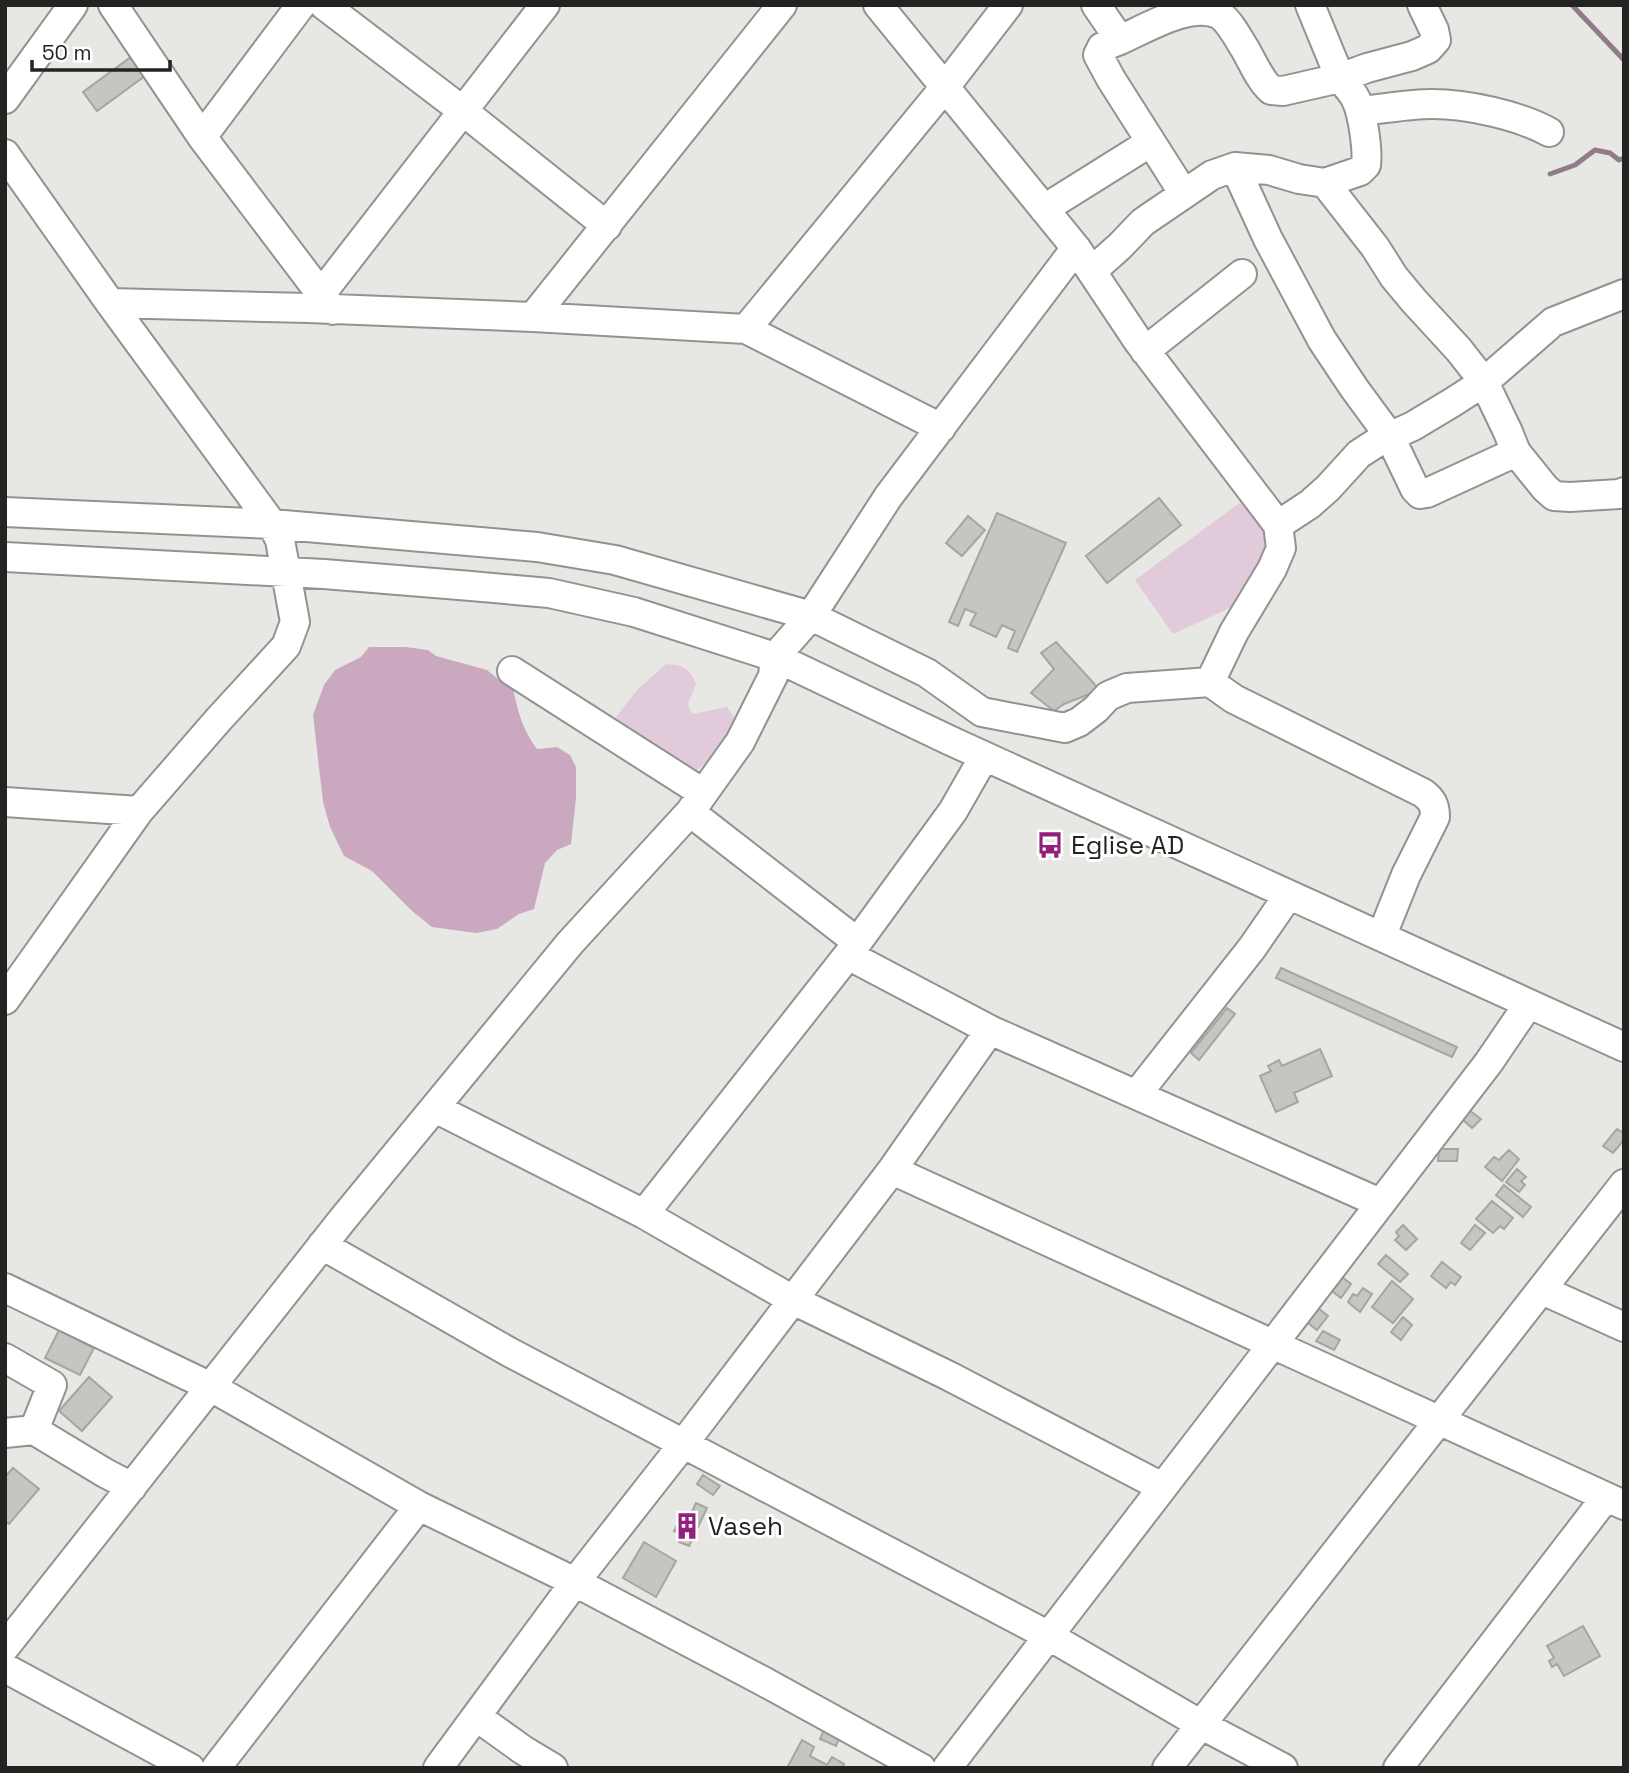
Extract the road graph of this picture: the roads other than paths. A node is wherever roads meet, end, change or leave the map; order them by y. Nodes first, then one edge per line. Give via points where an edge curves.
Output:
1 (73, 5) edge
2 (113, 5) edge
3 (302, 5) edge
4 (324, 5) edge
5 (545, 5) edge
6 (782, 5) edge
7 (878, 5) edge
8 (1008, 5) edge
9 (1096, 5) edge
10 (1310, 5) edge
11 (1422, 5) edge
12 (1162, 13) edge
13 (1120, 40) junction
14 (1340, 78) junction
15 (945, 87) junction
16 (5, 99) edge
17 (463, 111) junction
18 (1360, 111) junction
19 (1549, 132) dead end
20 (202, 136) junction
21 (1151, 142) junction
22 (5, 154) edge
23 (1235, 167) junction
24 (1325, 183) junction
25 (1184, 194) junction
26 (1044, 209) junction
27 (607, 226) junction
28 (1084, 260) junction
29 (1242, 274) dead end
30 (1624, 294) edge
31 (327, 302) junction
32 (110, 303) junction
33 (533, 317) junction
34 (746, 329) junction
35 (1145, 351) junction
36 (1484, 382) junction
37 (941, 428) junction
38 (1390, 437) junction
39 (1516, 453) junction
40 (1622, 494) edge
41 (5, 512) edge
42 (272, 524) junction
43 (1278, 525) junction
44 (5, 557) edge
45 (5, 576) edge
46 (288, 581) junction
47 (811, 616) junction
48 (774, 666) junction
49 (512, 671) dead end
50 (1210, 682) junction
51 (977, 769) junction
52 (5, 802) edge
53 (696, 803) junction
54 (139, 811) junction
55 (1281, 906) junction
56 (1382, 935) junction
57 (852, 948) junction
58 (5, 1000) edge
59 (1521, 1015) junction
60 (990, 1030) junction
61 (1624, 1046) edge
62 (1624, 1060) edge
63 (1137, 1094) junction
64 (435, 1108) junction
65 (892, 1170) junction
66 (1624, 1184) edge
67 (1380, 1203) junction
68 (644, 1214) junction
69 (323, 1245) junction
70 (5, 1288) edge
71 (1542, 1290) junction
72 (793, 1300) junction
73 (1624, 1327) edge
74 (1272, 1344) junction
75 (5, 1358) edge
76 (211, 1387) junction
77 (1439, 1420) junction
78 (34, 1430) junction
79 (5, 1433) edge
80 (684, 1443) junction
81 (132, 1487) junction
82 (1162, 1487) junction
83 (1615, 1501) edge
84 (419, 1506) junction
85 (575, 1582) junction
86 (1049, 1636) junction
87 (5, 1647) edge
88 (5, 1668) edge
89 (477, 1717) junction
90 (1200, 1724) junction
91 (190, 1768) edge
92 (216, 1768) edge
93 (438, 1768) edge
94 (553, 1768) edge
95 (921, 1768) edge
96 (947, 1768) edge
97 (1167, 1768) edge
98 (1283, 1768) edge
99 (1398, 1768) edge

1 - 16 street
2 - 20 street
3 - 20 street
4 - 17 street
5 - 17 street
6 - 27 street
7 - 15 street
8 - 15 street
9 - 13 street
10 - 14 street
11 - 14 street via 1436,40 1428,50
12 - 13 street
12 - 14 street via 1191,8 1220,15 1271,90
13 - 21 street via 1102,47 1098,55
14 - 18 street
15 - 26 street
15 - 34 street
17 - 27 street
17 - 31 street
18 - 19 street via 1431,104 1477,108
18 - 24 street via 1366,165
20 - 31 street
21 - 25 street
21 - 26 street
22 - 32 street
23 - 24 street
23 - 25 street via 1212,175
23 - 38 street via 1322,340
24 - 36 street via 1394,277
25 - 28 street via 1143,222 1120,246
26 - 28 street
27 - 33 street
28 - 35 street
28 - 37 street
29 - 35 street
30 - 36 street via 1553,322
31 - 32 street
31 - 33 street
32 - 42 street
33 - 34 street
34 - 37 street
35 - 43 street
36 - 38 street
36 - 39 street
37 - 47 street via 888,497
38 - 39 street via 1420,494
38 - 43 street via 1359,454 1310,504
39 - 40 street via 1554,496
41 - 42 street
42 - 46 street
42 - 47 street via 537,547 615,560
43 - 50 street via 1281,548 1272,569
44 - 46 street
45 - 46 street
46 - 48 street via 549,593 634,612
46 - 54 street via 295,622 286,646
47 - 48 street
47 - 50 street via 927,673 982,712 1065,728 1126,688
48 - 51 street
48 - 53 street via 740,741
48 - 56 street
49 - 53 street
50 - 56 street via 1234,699 1432,800 1435,817
51 - 55 street
51 - 57 street via 953,811
52 - 54 street
53 - 57 street
53 - 64 street via 570,943
54 - 58 street
55 - 59 street
55 - 63 street
56 - 61 street
57 - 60 street
57 - 68 street
59 - 62 street
59 - 67 street
60 - 63 street
60 - 65 street
63 - 67 street
64 - 68 street
64 - 69 street
65 - 72 street
65 - 74 street
66 - 71 street
67 - 74 street
68 - 72 street
69 - 76 street
69 - 80 street via 511,1353
70 - 76 street
71 - 73 street
71 - 77 street
72 - 80 street
72 - 82 street
74 - 77 street
74 - 82 street
75 - 78 street via 52,1385
76 - 81 street
76 - 84 street
77 - 83 street
77 - 90 street
78 - 79 street
78 - 81 street
80 - 85 street
80 - 86 street
81 - 87 street
82 - 86 street
83 - 99 street
84 - 85 street
84 - 92 street
85 - 89 street
85 - 95 street
86 - 90 street
86 - 96 street
88 - 91 street
89 - 93 street
89 - 94 street
90 - 97 street
90 - 98 street

